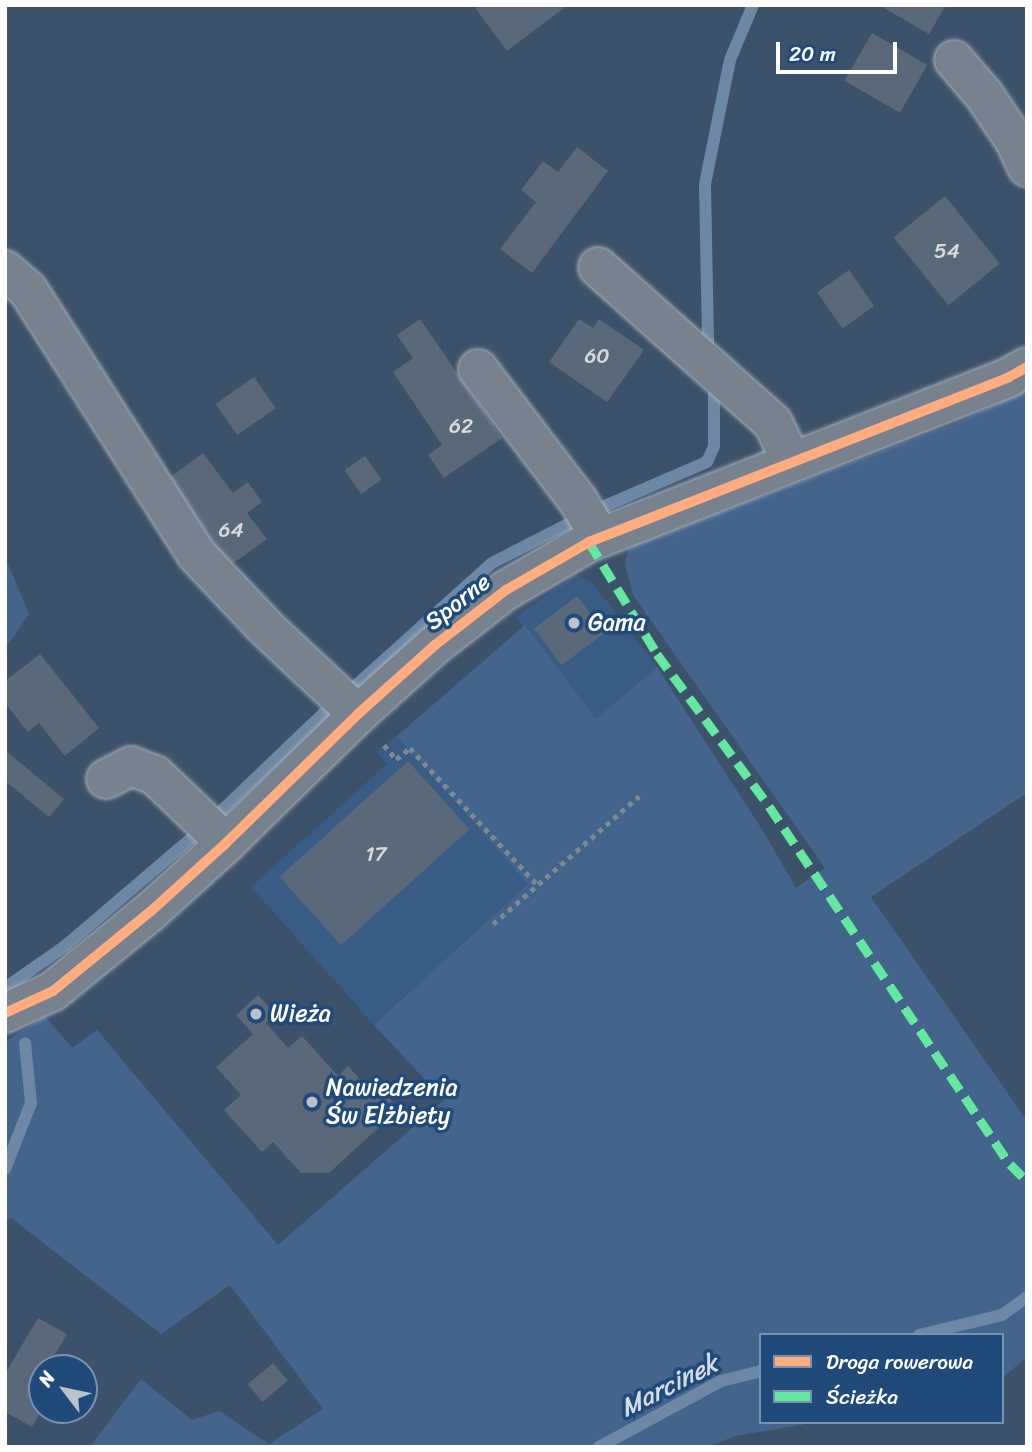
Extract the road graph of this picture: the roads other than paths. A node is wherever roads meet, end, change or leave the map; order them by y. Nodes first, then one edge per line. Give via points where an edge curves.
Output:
1 (954, 60) dead end
2 (1027, 167) edge
3 (598, 267) dead end
4 (5, 270) edge
5 (1027, 367) edge
6 (478, 369) dead end
7 (790, 460) junction
8 (600, 537) junction
9 (358, 714) junction
10 (106, 779) dead end
11 (226, 843) junction
12 (5, 1013) edge

1 - 2 street via 984,95
3 - 7 street via 774,423
4 - 9 street via 28,290 197,555
5 - 7 street, Sporne
6 - 8 street via 579,502
7 - 8 street, Sporne
8 - 9 street, Sporne via 506,590
9 - 11 street, Sporne
10 - 11 street via 131,766 155,775
11 - 12 street, Sporne via 53,991

